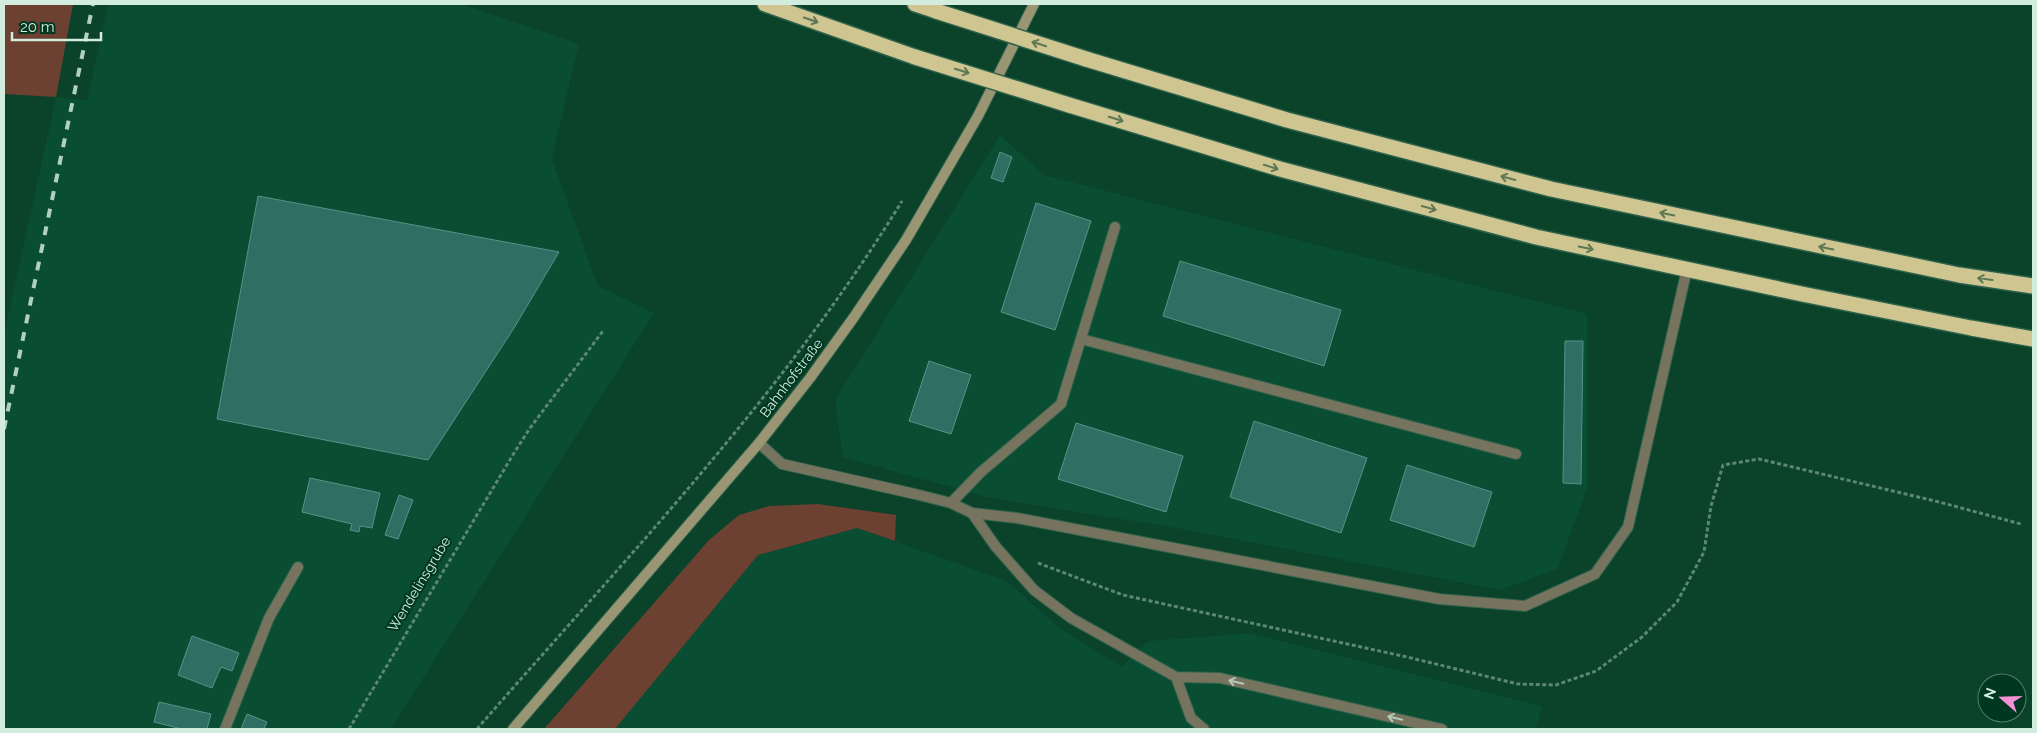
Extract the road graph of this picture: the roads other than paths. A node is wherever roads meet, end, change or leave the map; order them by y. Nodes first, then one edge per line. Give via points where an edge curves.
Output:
1 (765, 4) edge
2 (915, 4) edge
3 (1034, 4) edge
4 (1115, 227) dead end
5 (1687, 269) junction
6 (2033, 286) edge
7 (2033, 338) edge
8 (1081, 339) junction
9 (759, 443) junction
10 (1516, 454) dead end
11 (951, 504) junction
12 (972, 513) junction
13 (298, 568) dead end
14 (1176, 677) junction
15 (225, 729) edge
16 (514, 729) edge
17 (1204, 729) edge
18 (1442, 729) edge

1 -> 5 highway, bridge via 915,57 1280,169 1536,237
6 -> 2 highway, bridge via 1959,275 1551,189 1287,120
3 - 9 main road, Bahnhofstraße via 978,116 906,240 810,378
4 - 8 street
5 - 7 highway
5 - 12 street via 1628,527 1595,574 1525,606 1439,599 1017,518
8 - 10 street
8 - 11 street via 1061,404 982,472
9 - 11 street via 782,464
9 - 16 main road, Bahnhofstraße
11 - 12 street
12 - 14 street via 996,547 1034,590 1071,618
13 - 15 street via 269,618
14 - 17 street via 1191,718
18 -> 14 street via 1220,678

